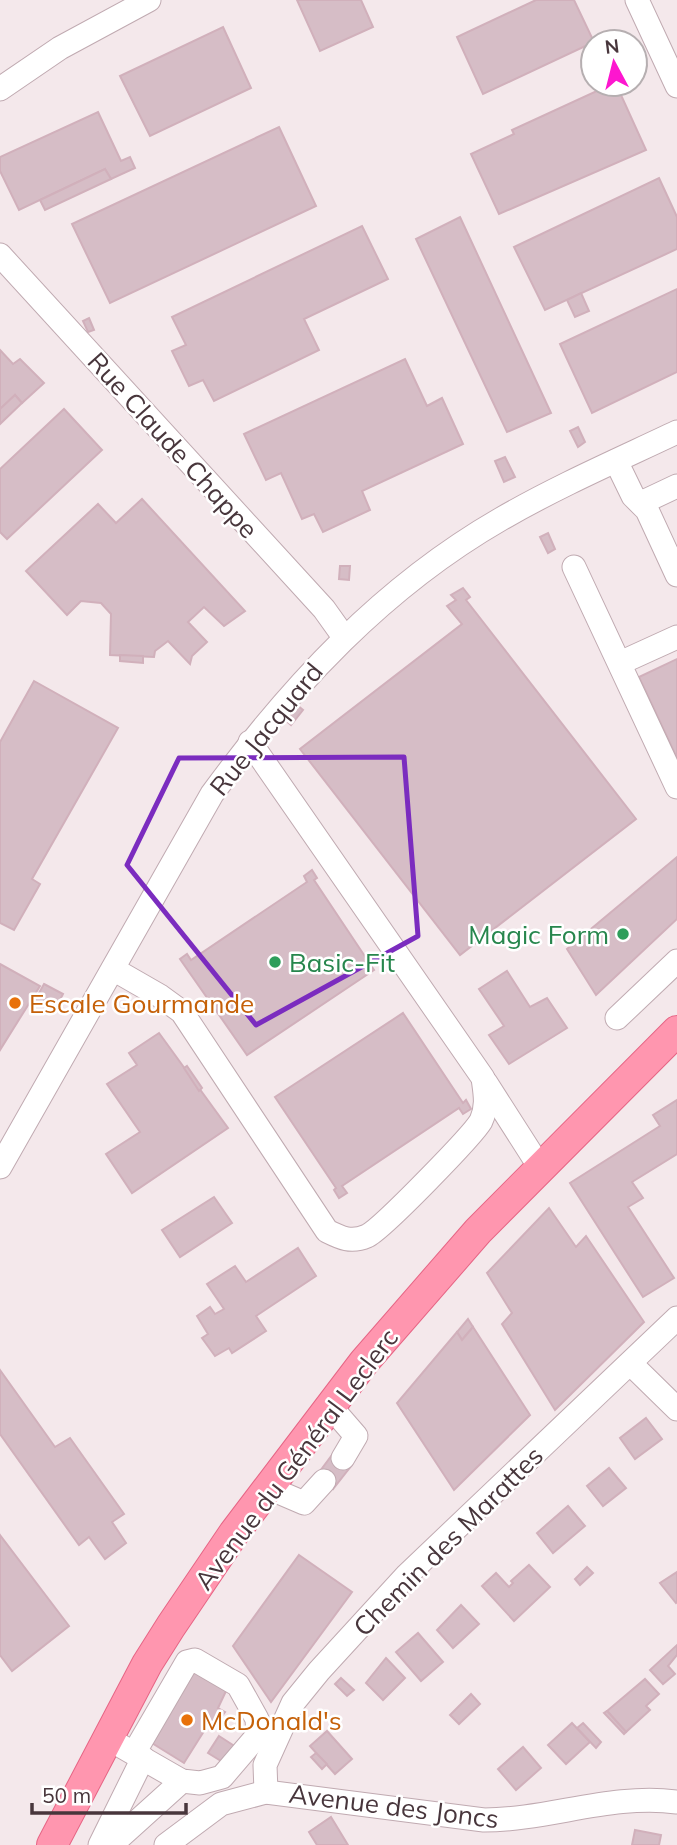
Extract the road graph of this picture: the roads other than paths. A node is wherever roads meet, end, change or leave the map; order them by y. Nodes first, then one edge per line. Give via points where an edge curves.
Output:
1 (149, 0) edge
2 (637, 0) edge
3 (677, 86) edge
4 (0, 89) edge
5 (0, 255) edge
6 (677, 432) edge
7 (616, 461) junction
8 (677, 486) edge
9 (641, 503) junction
10 (574, 567) dead end
11 (677, 575) edge
12 (344, 637) junction
13 (677, 637) edge
14 (620, 663) junction
15 (250, 742) junction
16 (677, 787) edge
17 (677, 961) edge
18 (113, 969) junction
19 (617, 1018) dead end
20 (677, 1031) edge
21 (677, 1047) edge
22 (483, 1078) junction
23 (596, 1113) junction
24 (0, 1167) edge
25 (541, 1169) junction
26 (677, 1318) edge
27 (631, 1364) junction
28 (330, 1406) junction
29 (677, 1409) edge
30 (343, 1458) dead end
31 (324, 1480) dead end
32 (269, 1488) junction
33 (107, 1738) junction
34 (139, 1756) junction
35 (182, 1781) junction
36 (266, 1792) junction
37 (677, 1802) edge
38 (52, 1845) edge
39 (100, 1845) edge
40 (111, 1845) edge
41 (166, 1845) edge

1 - 4 street via 60,48
2 - 3 street
5 - 12 street, Rue Claude Chappe via 324,609
6 - 7 street, Rue Jacquard
7 - 9 street
7 - 12 street, Rue Jacquard via 500,520 408,583
8 - 9 street
9 - 11 street
10 - 14 street
12 - 15 street, Rue Jacquard
13 - 14 street
14 - 16 street
15 - 18 street, Rue Jacquard via 180,847
15 - 22 street
17 - 19 street
18 - 22 street via 182,1012 327,1231 347,1241 368,1236 392,1217 480,1122 486,1101
18 - 24 street, Rue Jacquard
20 - 23 main road, Avenue du Général Leclerc
21 - 23 main road, Avenue du Général Leclerc
22 - 25 street
23 - 25 main road, Avenue du Général Leclerc
25 - 28 main road, Avenue du Général Leclerc via 478,1231
26 - 27 street, Chemin des Marattes
27 - 29 street
27 - 36 street, Chemin des Marattes via 407,1575 319,1671 293,1703 265,1765
28 - 30 street via 356,1436
28 - 32 main road, Avenue du Général Leclerc
31 - 32 street via 304,1503
32 - 33 main road, Avenue du Général Leclerc via 171,1626
33 - 34 street
33 - 38 main road, Avenue du Général Leclerc
34 - 35 street
34 - 35 street via 187,1662 195,1660 238,1685 257,1720 258,1735 222,1777 200,1783
34 - 39 street
35 - 40 street
36 - 37 street, Avenue des Joncs via 484,1820 516,1820 632,1801
36 - 41 street, Avenue des Joncs via 221,1804

